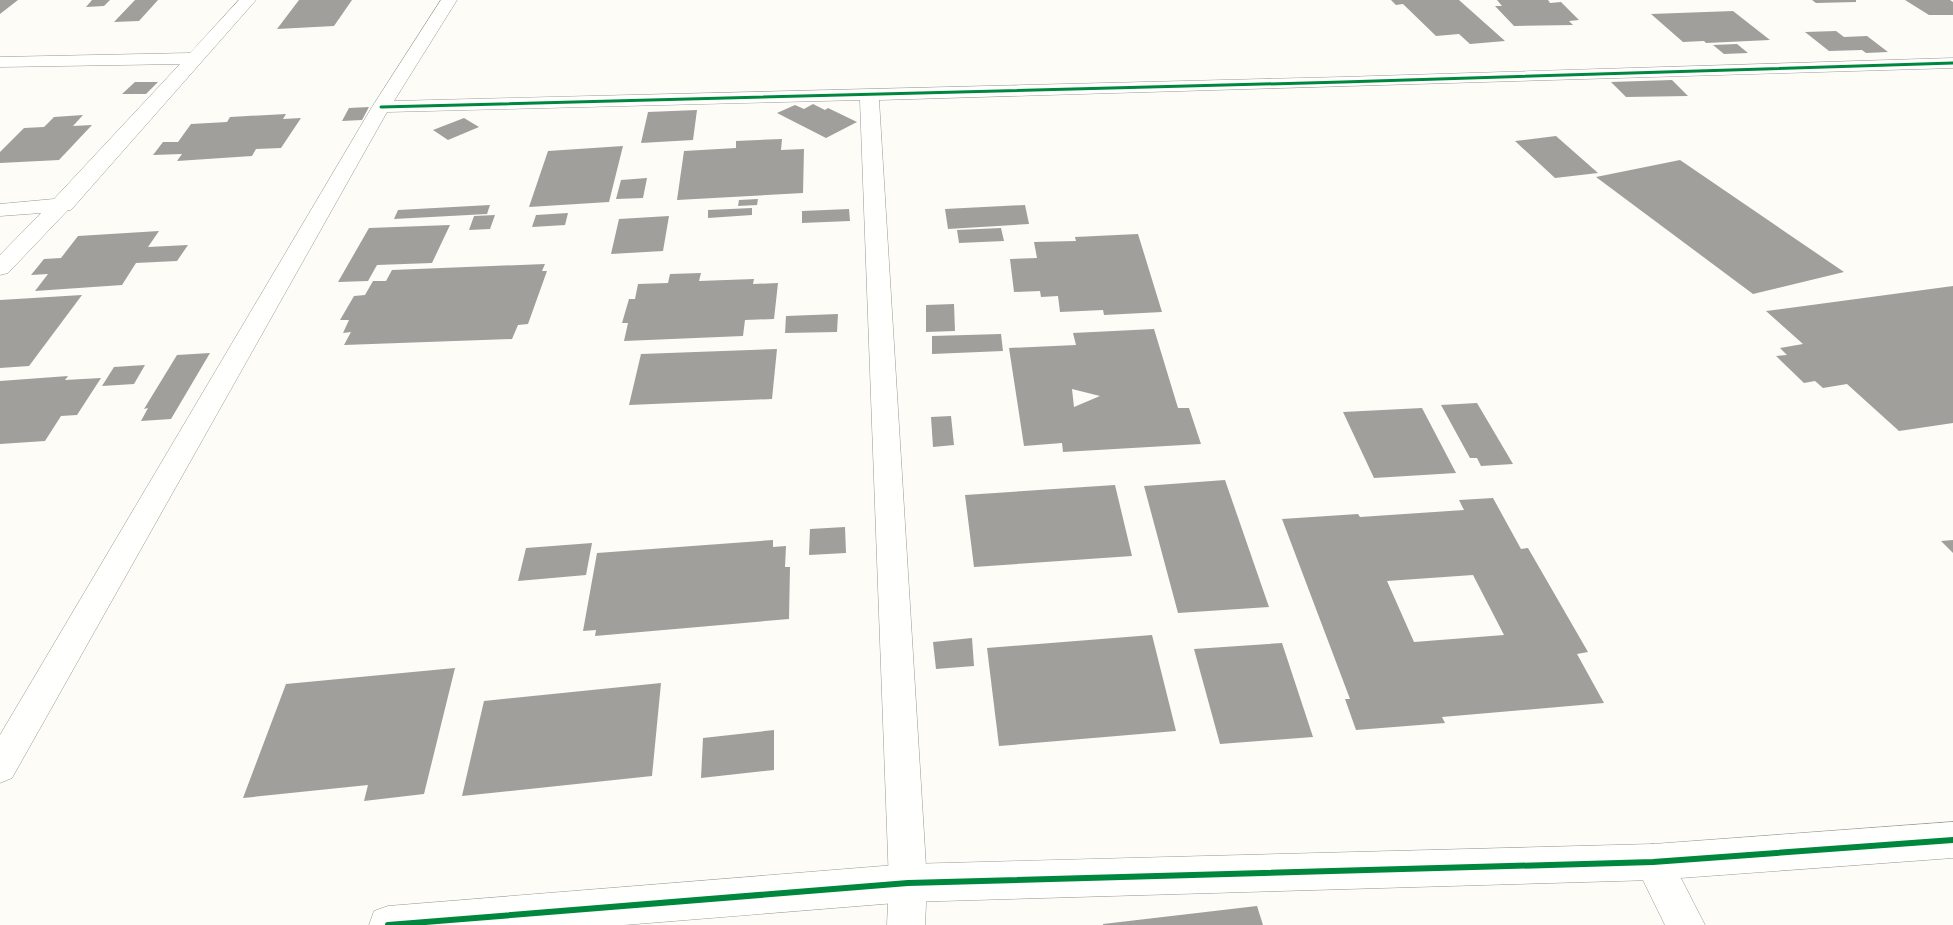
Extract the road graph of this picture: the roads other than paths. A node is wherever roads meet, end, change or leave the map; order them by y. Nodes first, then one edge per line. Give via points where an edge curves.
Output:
1 (248, 0) edge
2 (449, 0) edge
3 (193, 58) junction
4 (0, 62) edge
5 (1953, 63) edge
6 (869, 95) junction
7 (381, 107) junction
8 (63, 205) junction
9 (0, 210) edge
10 (0, 268) edge
11 (0, 767) edge
12 (1953, 840) edge
13 (1653, 862) junction
14 (908, 883) junction
15 (388, 925) edge
16 (906, 925) edge
17 (1686, 925) edge

1 - 3 street
2 - 7 street
3 - 4 street
3 - 8 street
5 - 6 street
6 - 7 street
6 - 14 street
7 - 11 street
8 - 9 street
8 - 10 street
12 - 13 street
13 - 14 street
13 - 17 street
14 - 15 street
14 - 16 street

